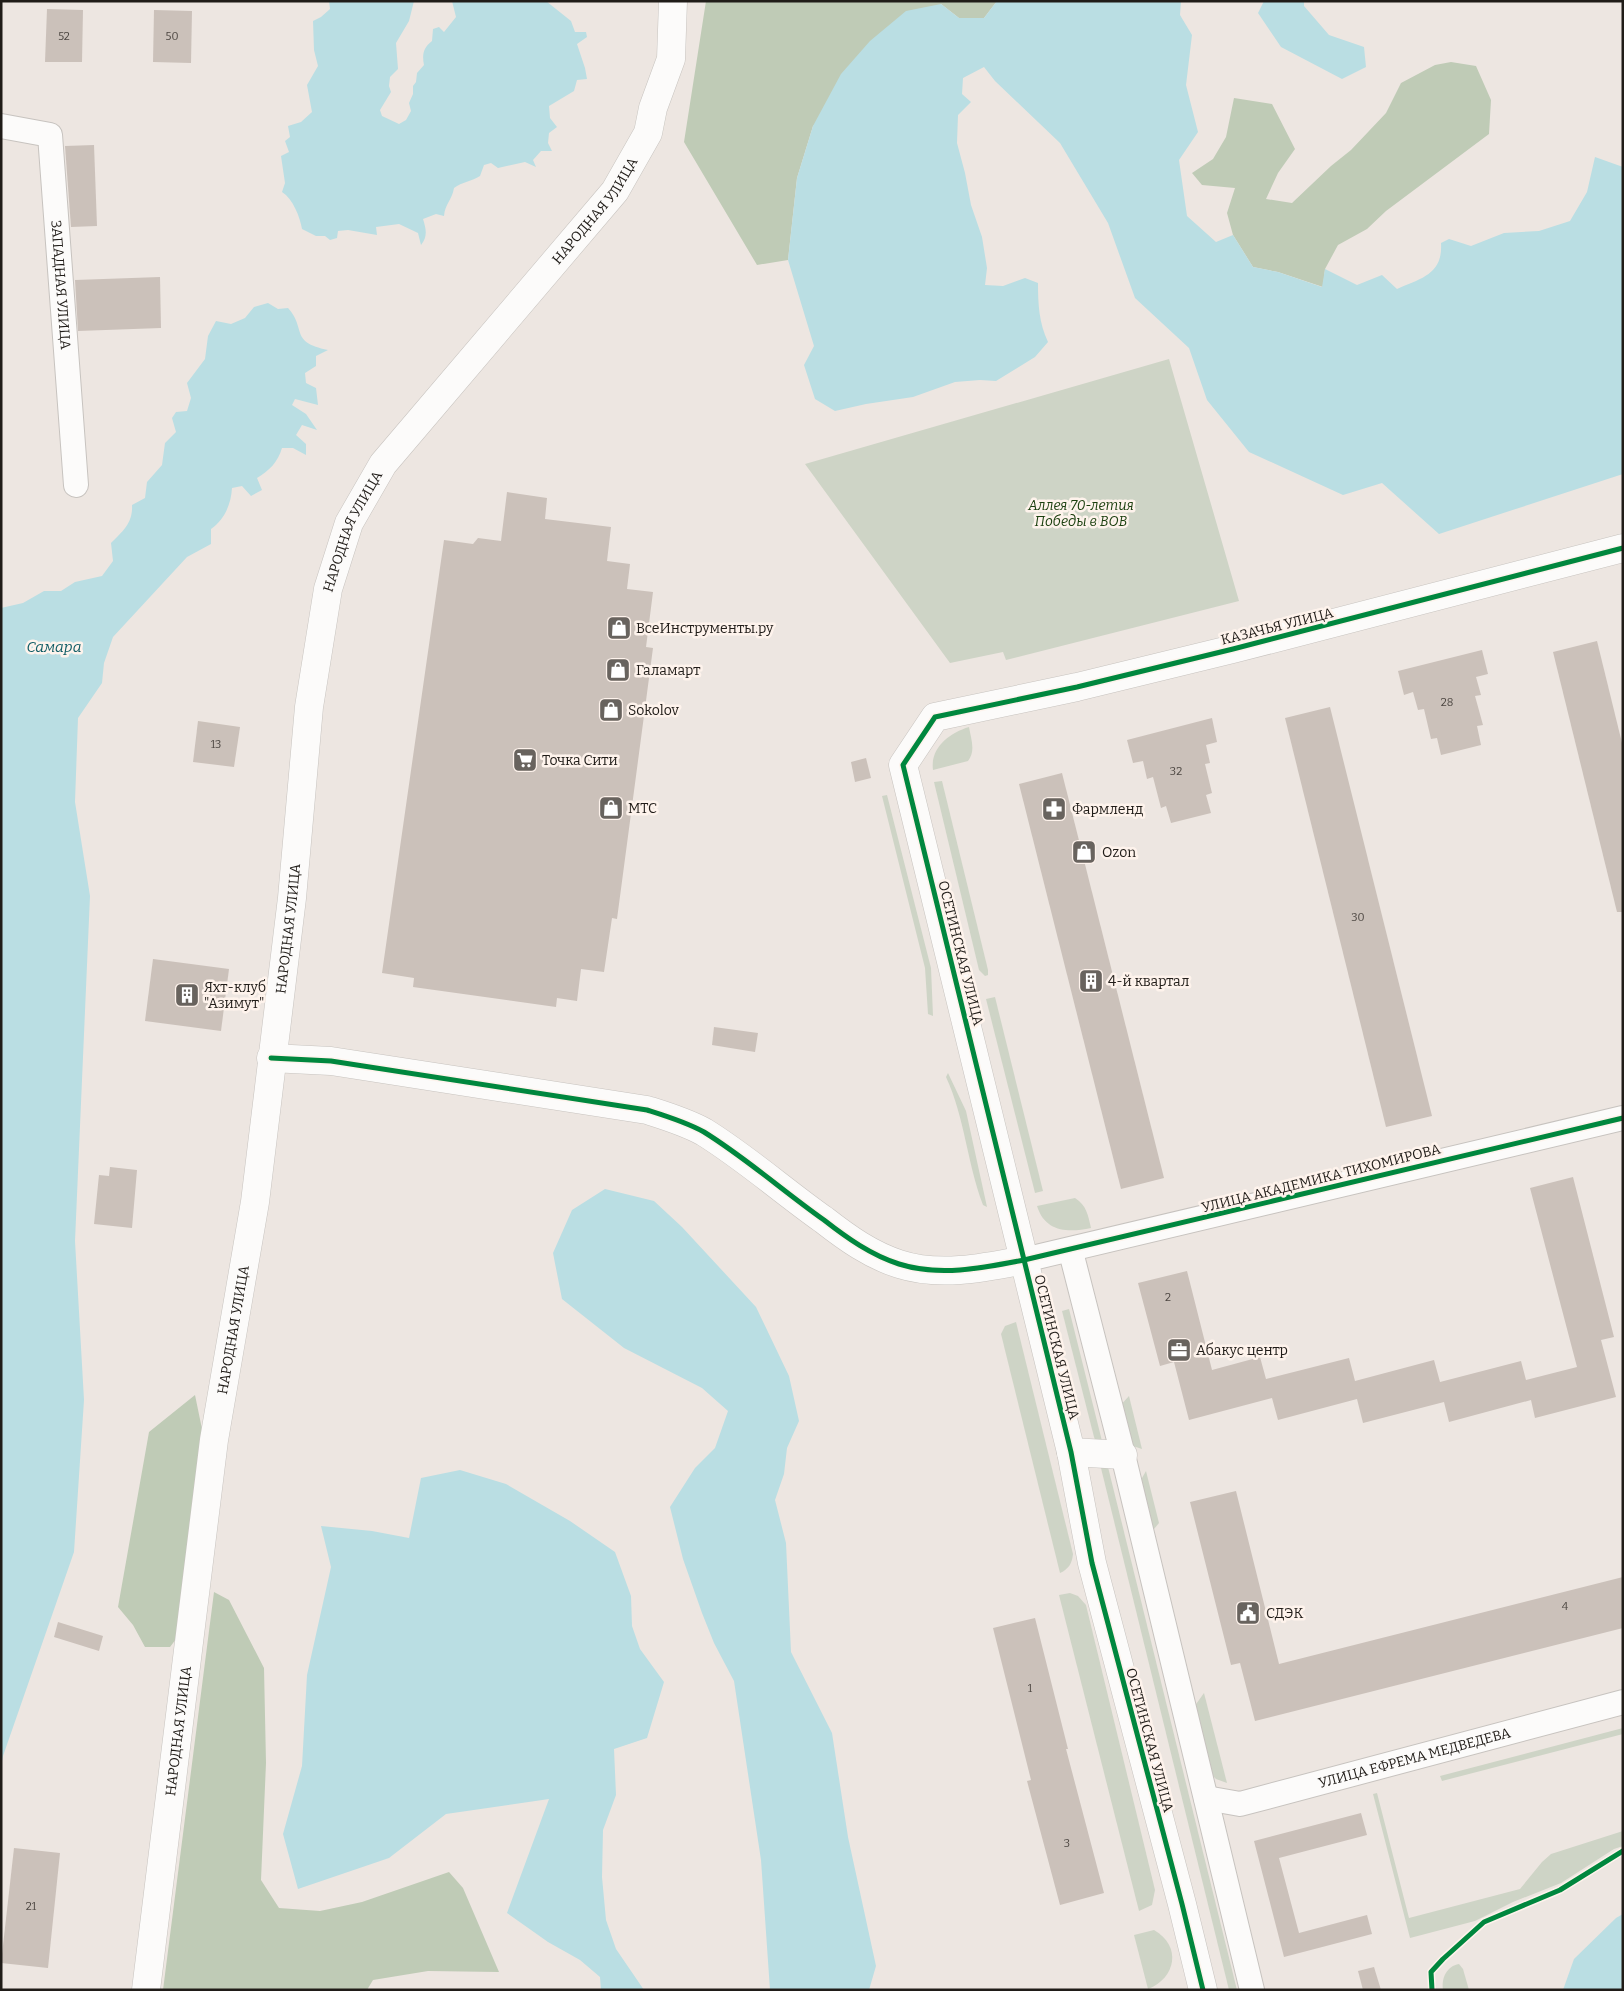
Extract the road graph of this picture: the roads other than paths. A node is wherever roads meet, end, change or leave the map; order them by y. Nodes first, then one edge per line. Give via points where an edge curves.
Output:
1 (674, 1) edge
2 (1, 126) edge
3 (76, 485) dead end
4 (1623, 548) edge
5 (935, 717) joint
6 (271, 1058) junction
7 (1623, 1118) edge
8 (1024, 1260) junction
9 (1073, 1260) dead end
10 (1071, 1452) junction
11 (1123, 1455) junction
12 (1623, 1702) edge
13 (1206, 1798) junction
14 (146, 1990) edge
15 (1203, 1990) edge
16 (1252, 1990) edge

1 - 6 street, НАРОДНАЯ УЛИЦА via 671,59 653,108 648,133 615,191 383,464 349,523 328,589 308,707 292,898
2 - 3 street, ЗАПАДНАЯ УЛИЦА via 50,135
4 - 5 street, КАЗАЧЬЯ УЛИЦА via 1233,649
5 - 8 street, ОСЕТИНСКАЯ УЛИЦА via 903,765
6 - 8 street via 331,1061 647,1110 703,1132 857,1245 900,1265 944,1270
6 - 14 street, НАРОДНАЯ УЛИЦА via 255,1202 214,1440
7 - 8 street, УЛИЦА АКАДЕМИКА ТИХОМИРОВА
8 - 10 street, ОСЕТИНСКАЯ УЛИЦА
9 - 11 street
10 - 11 street
10 - 15 street, ОСЕТИНСКАЯ УЛИЦА via 1092,1563
11 - 13 street
12 - 13 street, УЛИЦА ЕФРЕМА МЕДВЕДЕВА via 1240,1804
13 - 16 street

